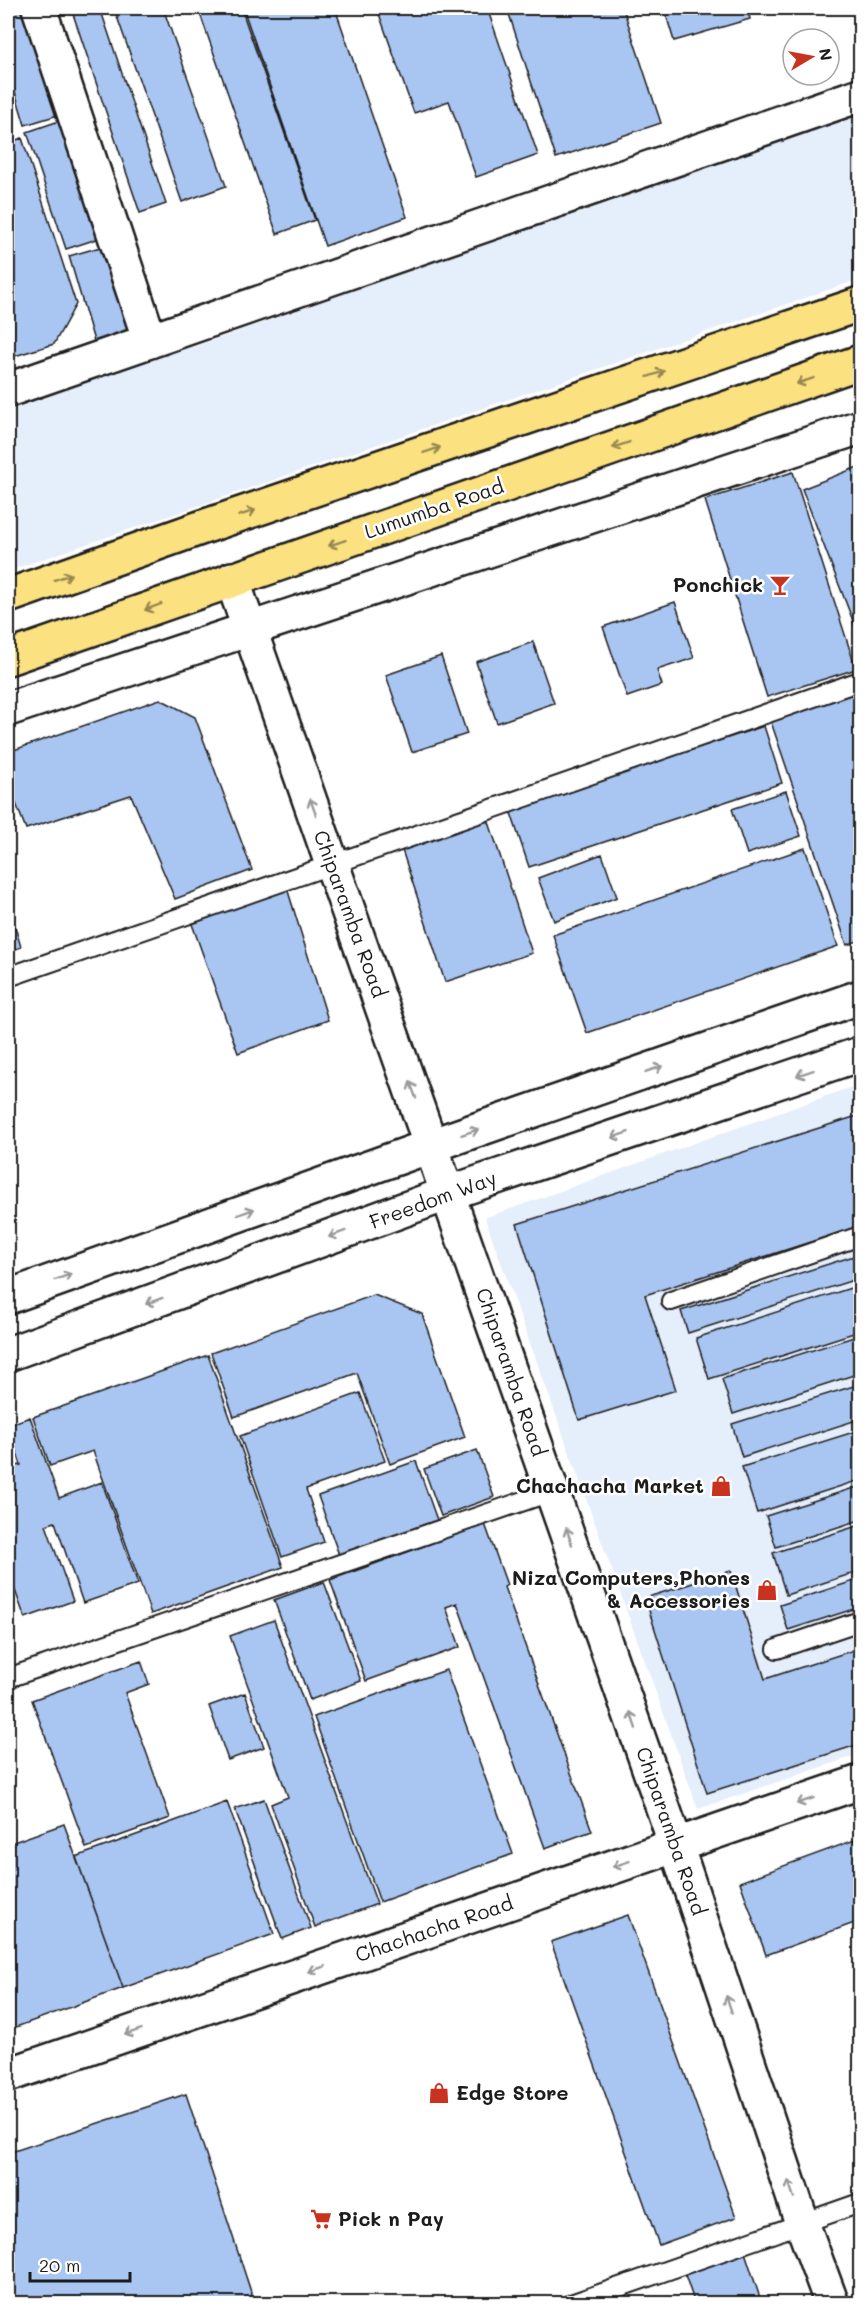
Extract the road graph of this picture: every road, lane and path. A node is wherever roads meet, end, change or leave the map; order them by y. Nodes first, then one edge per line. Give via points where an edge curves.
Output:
1 (39, 8) edge
2 (861, 94) edge
3 (861, 304) edge
4 (150, 341) junction
5 (861, 362) edge
6 (8, 390) edge
7 (861, 427) edge
8 (232, 579) junction
9 (8, 596) edge
10 (249, 629) junction
11 (8, 658) edge
12 (861, 681) edge
13 (8, 709) edge
14 (332, 863) junction
15 (8, 977) edge
16 (861, 997) edge
17 (861, 1054) edge
18 (432, 1145) junction
19 (449, 1193) junction
20 (861, 1236) edge
21 (8, 1297) edge
22 (671, 1301) dead end
23 (8, 1354) edge
24 (553, 1491) junction
25 (861, 1621) edge
26 (777, 1649) dead end
27 (8, 1678) edge
28 (861, 1782) edge
29 (676, 1845) junction
30 (8, 2075) edge
31 (861, 2203) edge
32 (802, 2223) junction
33 (571, 2304) edge
34 (832, 2304) edge

1 - 4 street
2 - 4 street
9 -> 3 main road
4 - 6 street
5 -> 8 main road, Lumumba Road
7 - 10 street
8 - 10 street, Chiparamba Road
8 -> 11 main road, Lumumba Road
10 - 13 street
14 -> 10 street, Chiparamba Road
12 - 14 lane
14 - 15 lane
18 -> 14 street, Chiparamba Road
18 -> 16 street
17 -> 19 street, Freedom Way
18 - 19 street, Chiparamba Road
21 -> 18 street
19 -> 23 street, Freedom Way
19 - 24 street, Chiparamba Road
20 - 22 lane
24 - 27 lane
29 -> 24 street, Chiparamba Road
25 - 26 lane
28 -> 29 street, Chachacha Road
29 -> 30 street, Chachacha Road
32 -> 29 street, Chiparamba Road
31 - 32 lane
32 - 33 lane
32 - 34 street, Chiparamba Road

